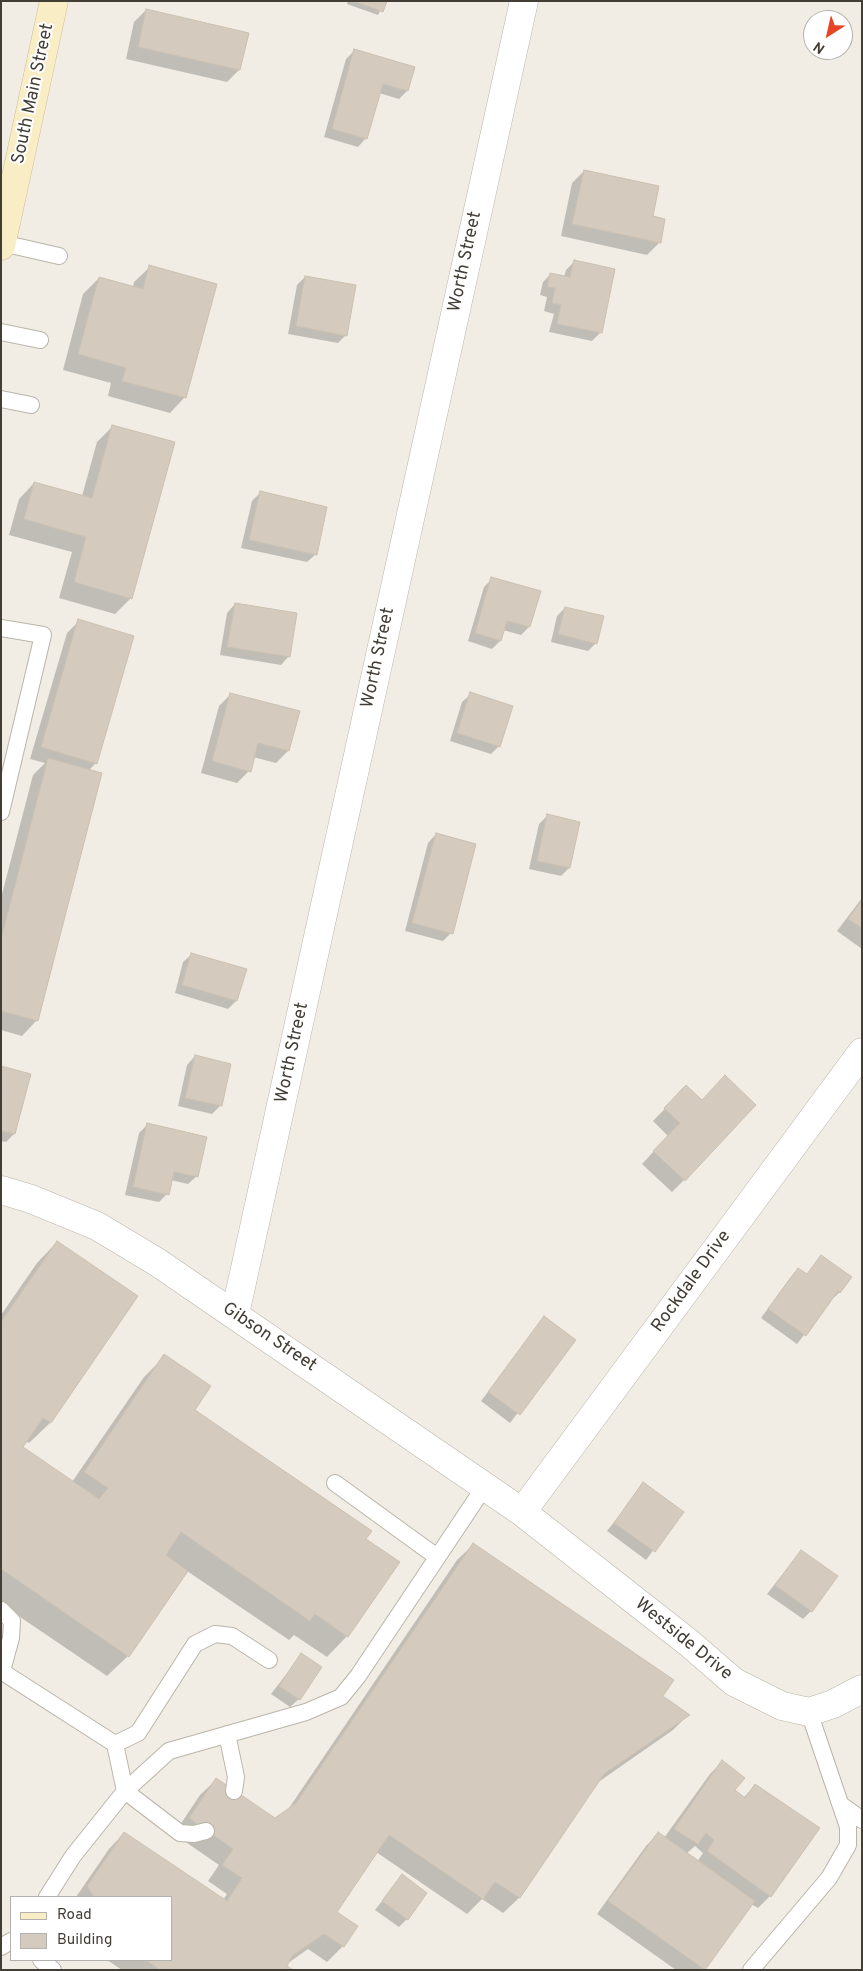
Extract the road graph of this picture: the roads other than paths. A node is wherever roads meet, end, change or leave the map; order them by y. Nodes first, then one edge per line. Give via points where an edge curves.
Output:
1 (54, 1) edge
2 (524, 1) edge
3 (2, 245) edge
4 (59, 256) dead end
5 (1, 332) edge
6 (40, 340) dead end
7 (1, 399) edge
8 (31, 405) dead end
9 (1, 628) edge
10 (1, 812) edge
11 (862, 1052) edge
12 (1, 1190) edge
13 (235, 1314) junction
14 (335, 1483) dead end
15 (485, 1486) junction
16 (522, 1512) junction
17 (437, 1557) junction
18 (1, 1610) edge
19 (269, 1660) dead end
20 (2, 1671) edge
21 (862, 1688) edge
22 (809, 1712) junction
23 (227, 1734) junction
24 (115, 1744) junction
25 (125, 1791) junction
26 (234, 1791) dead end
27 (840, 1804) junction
28 (862, 1820) edge
29 (206, 1831) dead end
30 (48, 1896) edge
31 (42, 1961) edge
32 (52, 1970) edge
33 (751, 1970) edge

1 - 3 main road, South Main Street
2 - 13 street, Worth Street
3 - 4 lane
5 - 6 lane
7 - 8 lane
9 - 10 lane via 43,635
11 - 16 street, Rockdale Drive
12 - 13 street, Gibson Street via 97,1226
13 - 15 street, Gibson Street
14 - 17 lane
15 - 16 street, Gibson Street
15 - 17 lane
16 - 22 street, Westside Drive via 690,1643 734,1682 782,1706
17 - 23 lane via 341,1697 306,1712
18 - 20 lane via 12,1621
19 - 24 lane via 232,1636 215,1634 195,1644 138,1733
20 - 24 lane
21 - 22 street via 833,1704
22 - 27 lane
23 - 25 lane via 169,1751
23 - 26 lane via 236,1777
24 - 25 lane
25 - 29 lane via 180,1832 194,1834
25 - 30 lane via 73,1856
27 - 28 lane
27 - 33 lane via 848,1827 848,1845 829,1878
31 - 32 lane

